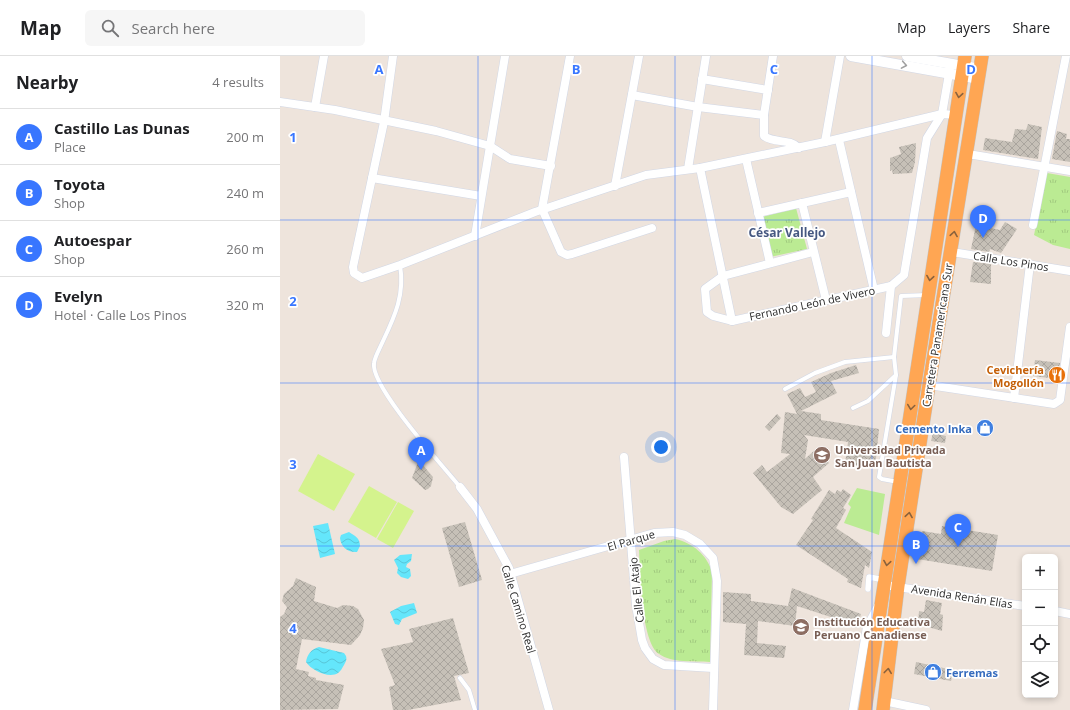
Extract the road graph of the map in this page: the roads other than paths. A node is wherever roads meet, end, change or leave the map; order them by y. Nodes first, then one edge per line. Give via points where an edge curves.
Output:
1 (324, 56) edge
2 (393, 56) edge
3 (505, 56) edge
4 (570, 56) edge
5 (639, 56) edge
6 (706, 56) edge
7 (773, 56) edge
8 (840, 56) edge
9 (851, 56) edge
10 (907, 56) edge
11 (1066, 56) edge
12 (958, 66) edge
13 (981, 68) edge
14 (702, 79) junction
15 (768, 90) junction
16 (632, 95) junction
17 (280, 102) edge
18 (315, 107) junction
19 (698, 107) junction
20 (942, 114) junction
21 (764, 115) junction
22 (956, 115) junction
23 (384, 122) junction
24 (839, 140) junction
25 (825, 142) junction
26 (490, 146) junction
27 (799, 148) junction
28 (968, 154) junction
29 (746, 159) junction
30 (550, 166) junction
31 (1044, 167) junction
32 (700, 168) junction
33 (688, 169) junction
34 (1070, 171) edge
35 (372, 178) junction
36 (615, 186) junction
37 (851, 192) junction
38 (481, 196) junction
39 (802, 203) junction
40 (542, 210) junction
41 (758, 213) junction
42 (1033, 225) dead end
43 (652, 228) dead end
44 (475, 236) junction
45 (813, 252) junction
46 (952, 252) junction
47 (770, 263) junction
48 (1030, 264) junction
49 (400, 265) junction
50 (1070, 271) edge
51 (723, 276) junction
52 (891, 286) junction
53 (874, 290) junction
54 (928, 295) junction
55 (826, 300) junction
56 (732, 320) junction
57 (1070, 327) edge
58 (886, 333) dead end
59 (894, 357) junction
60 (896, 375) junction
61 (929, 385) junction
62 (785, 389) dead end
63 (1014, 398) junction
64 (853, 408) dead end
65 (624, 457) dead end
66 (900, 482) junction
67 (460, 487) joint
68 (631, 541) junction
69 (510, 574) junction
70 (899, 584) junction
71 (884, 588) junction
72 (868, 589) dead end
73 (1022, 605) edge
74 (1058, 612) edge
75 (1070, 614) edge
76 (713, 668) junction
77 (460, 678) dead end
78 (883, 706) edge
79 (475, 710) edge
80 (549, 710) edge
81 (713, 710) edge
82 (853, 710) edge
83 (865, 710) edge
84 (926, 710) edge

1 - 18 street
2 - 23 street
3 - 26 street
4 - 30 street
5 - 16 street
6 - 14 street
7 - 15 street
8 - 25 street
9 -> 12 street
10 - 12 street
11 - 31 street
12 - 13 street
12 - 20 street
12 -> 22 highway, Carretera Panamericana Sur
13 - 28 highway, Carretera Panamericana Sur
14 - 15 street
14 - 19 street
15 - 21 street
16 - 19 street
16 - 36 street
17 - 18 street
18 - 23 street
19 - 21 street
19 - 33 street
20 - 22 street
20 - 24 street
20 - 52 street via 927,138 904,275
21 - 27 street via 764,136 789,142
22 -> 54 highway, Carretera Panamericana Sur
23 - 26 street via 436,131
23 - 35 street
24 - 25 street
24 - 37 street
25 - 27 street
26 - 30 street via 510,158
26 - 38 street
27 - 29 street
28 - 31 street
46 -> 28 highway, Carretera Panamericana Sur
29 - 32 street
29 - 41 street
30 - 40 street
31 - 34 street
31 - 42 street
32 - 33 street
32 - 51 street
33 - 36 street via 646,175
35 - 38 street
35 - 49 street via 353,270 356,276 362,278
36 - 40 street
37 - 39 street
37 - 53 street
38 - 44 street
39 - 41 street
39 - 45 street
40 - 43 street via 561,252 567,255
40 - 44 street
41 - 47 street
44 - 49 street
45 - 47 street
45 - 55 street
46 - 48 street, Calle Los Pinos
46 - 61 highway, Carretera Panamericana Sur
47 - 51 street
48 - 50 street, Calle Los Pinos
48 - 63 street
49 - 67 lane, Calle Camino Real via 399,303 375,360 375,372 381,387 397,410
51 - 56 street
51 - 56 street via 705,289 707,312
52 - 53 street, Fernando León de Vivero
52 - 58 street
53 - 55 street, Fernando León de Vivero
54 - 59 lane via 901,296
54 -> 66 highway, Carretera Panamericana Sur
55 - 56 street, Fernando León de Vivero
57 - 63 street via 1058,403
59 - 60 lane
59 - 62 lane via 845,362 815,373
60 - 64 lane via 868,401
60 - 66 lane via 879,477
61 - 63 street
70 -> 61 highway, Carretera Panamericana Sur
65 - 68 street, Calle El Atajo
66 -> 71 highway, Carretera Panamericana Sur
67 - 69 street, Calle Camino Real via 477,509
68 - 69 street, El Parque
68 - 76 street, Calle El Atajo via 639,624 642,640 649,654 664,666
68 - 76 street, El Parque via 654,533 674,532 700,544 713,558 717,582
69 - 80 street, Calle Camino Real
70 - 71 street
70 - 73 street, Avenida Renán Elías
78 -> 70 highway, Carretera Panamericana Sur
71 - 72 street via 869,577
71 - 82 street via 867,627
71 - 83 highway, Carretera Panamericana Sur
74 - 75 street
76 - 81 street, El Parque
77 - 79 lane via 469,690
78 - 84 street

